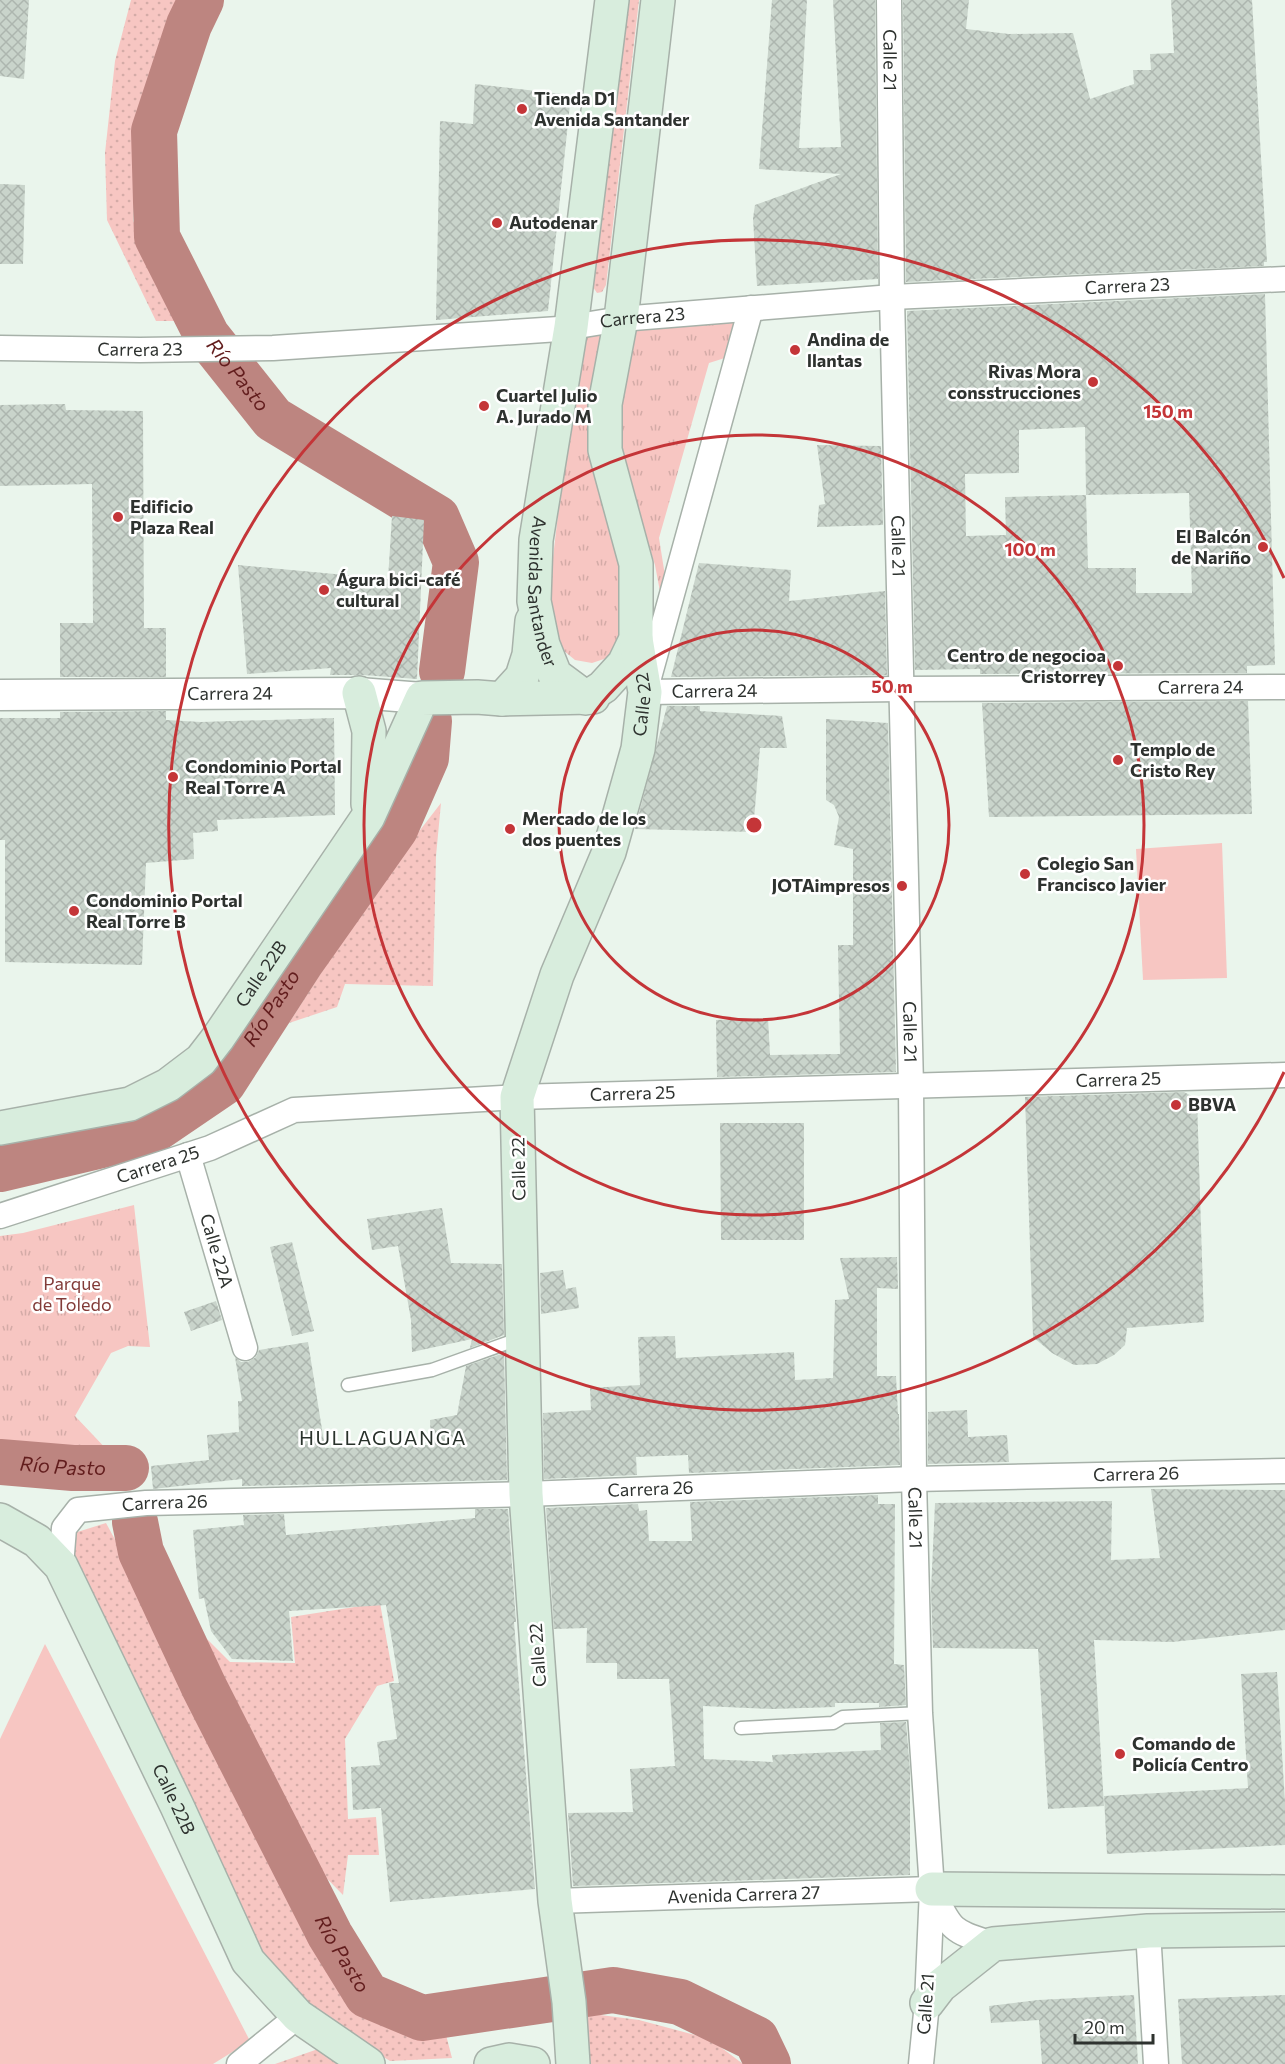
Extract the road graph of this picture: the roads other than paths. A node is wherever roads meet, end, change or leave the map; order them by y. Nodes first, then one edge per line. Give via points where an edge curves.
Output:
1 (612, 0) edge
2 (658, 0) edge
3 (889, 0) edge
4 (1285, 279) edge
5 (892, 297) junction
6 (751, 308) junction
7 (621, 319) junction
8 (571, 327) junction
9 (0, 348) edge
10 (534, 602) junction
11 (636, 639) junction
12 (1285, 687) edge
13 (901, 689) junction
14 (645, 692) junction
15 (359, 693) junction
16 (0, 695) edge
17 (426, 698) junction
18 (489, 698) junction
19 (586, 698) junction
20 (368, 817) junction
21 (1285, 1075) edge
22 (911, 1086) junction
23 (517, 1097) junction
24 (0, 1128) edge
25 (188, 1155) junction
26 (0, 1216) edge
27 (522, 1338) junction
28 (245, 1348) dead end
29 (348, 1385) dead end
30 (1285, 1471) edge
31 (914, 1479) junction
32 (526, 1494) junction
33 (0, 1520) edge
34 (61, 1566) junction
35 (920, 1713) junction
36 (741, 1728) dead end
37 (932, 1889) junction
38 (1285, 1892) edge
39 (555, 1901) junction
40 (1285, 1929) edge
41 (1149, 1931) junction
42 (993, 1944) junction
43 (927, 2003) junction
44 (298, 2016) junction
45 (239, 2064) edge
46 (368, 2064) edge
47 (491, 2064) edge
48 (533, 2064) edge
49 (573, 2064) edge
50 (921, 2064) edge
51 (1156, 2064) edge

1 - 8 main road, Avenida Santander
2 - 7 main road
3 - 5 street, Calle 21
4 - 5 street, Carrera 23
5 - 6 street, Carrera 23
5 - 13 street, Calle 21
6 - 7 street, Carrera 23
6 - 14 street, Calle 22
7 - 8 street, Carrera 23
7 - 11 main road via 605,404 605,450 636,564
8 - 9 street, Carrera 23 via 273,348
8 - 10 main road, Avenida Santander via 536,540
10 - 18 main road via 529,655 522,676
10 - 19 main road, Avenida Santander via 543,645 555,675
11 - 14 main road
11 - 19 main road via 624,664 603,687
12 - 13 street, Carrera 24
13 - 14 street, Carrera 24
13 - 22 street, Calle 21
14 - 19 main road, Carrera 24
14 - 23 main road, Calle 22 via 638,749 609,852 557,975
15 - 16 street, Carrera 24
15 - 17 street, Carrera 24
15 - 20 main road via 369,731
17 - 18 main road, Carrera 24
17 - 20 main road, Calle 22B
18 - 19 main road, Carrera 24
20 - 24 main road, Calle 22B via 201,1060 168,1086 129,1104
21 - 22 street, Carrera 25
22 - 23 street, Carrera 25
22 - 31 street, Calle 21
23 - 25 street, Carrera 25 via 294,1110
23 - 27 main road, Calle 22
25 - 26 street, Carrera 25
25 - 28 street, Calle 22A
27 - 29 lane via 432,1370
27 - 32 main road, Calle 22
30 - 31 street, Carrera 26
31 - 32 street, Carrera 26
31 - 35 street, Calle 21
32 - 34 street, Carrera 26 via 146,1503 78,1509 64,1528
32 - 39 main road, Calle 22
33 - 34 main road, Calle 22B via 37,1541
34 - 44 main road, Calle 22B via 248,1961
35 - 36 lane
35 - 37 street, Calle 21
37 - 38 main road, Avenida Carrera 27
37 - 39 street, Avenida Carrera 27
37 - 42 street via 954,1929
37 - 43 street, Calle 21
39 - 49 main road, Calle 22
40 - 41 main road
41 - 42 main road
41 - 51 street
42 - 43 main road via 940,1986
43 - 50 street, Calle 21
44 - 45 street
44 - 46 main road, Calle 22B
47 - 48 main road via 509,2060

